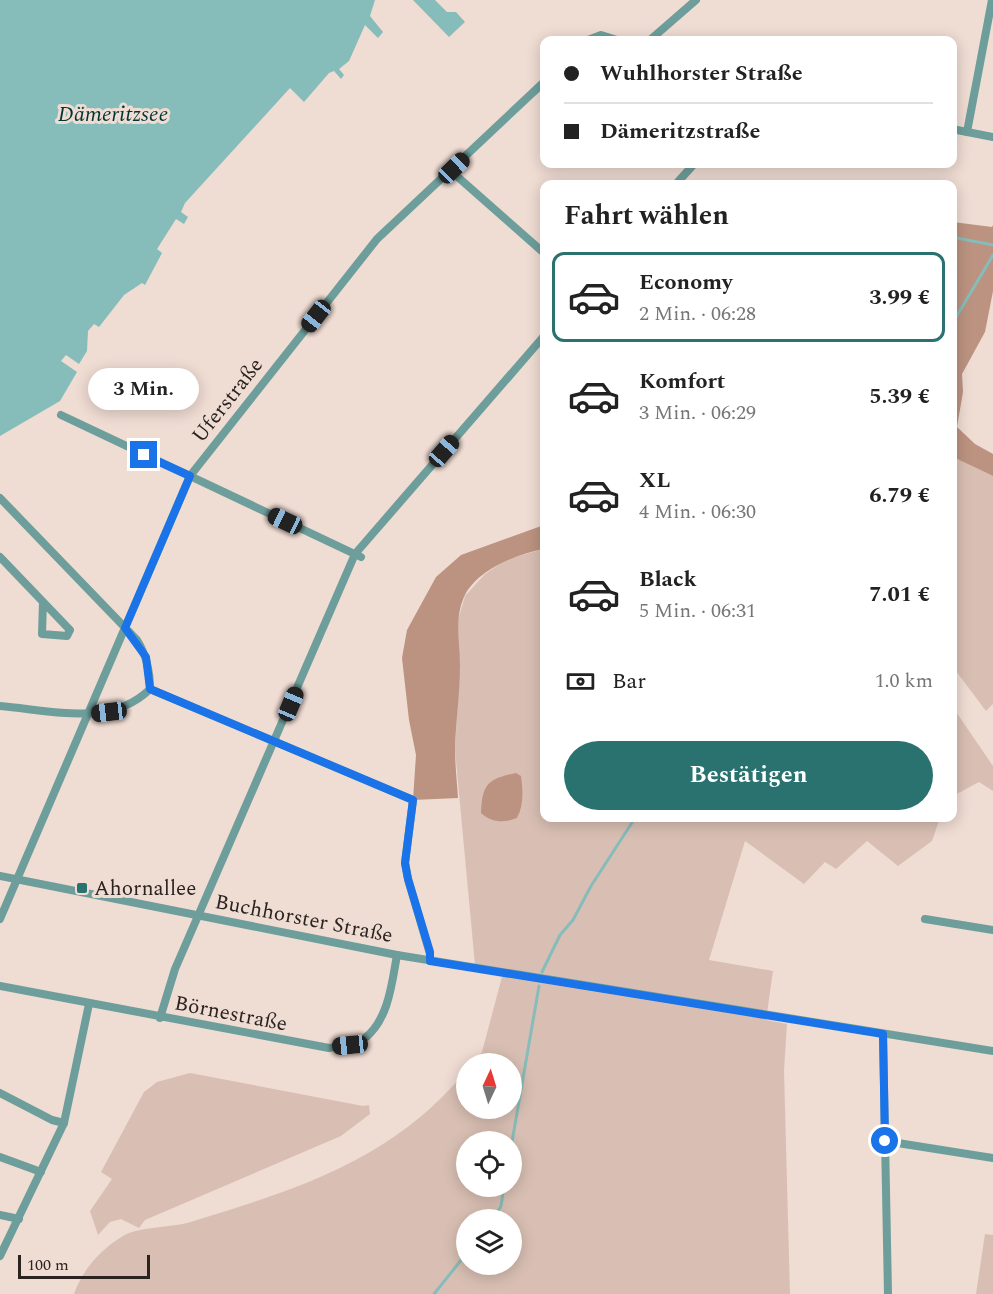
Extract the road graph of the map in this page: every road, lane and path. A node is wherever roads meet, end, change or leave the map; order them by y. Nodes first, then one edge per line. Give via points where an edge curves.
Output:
1 (696, 0) edge
2 (991, 0) edge
3 (655, 36) edge
4 (540, 86) edge
5 (957, 130) edge
6 (967, 132) junction
7 (993, 137) edge
8 (690, 168) edge
9 (451, 171) junction
10 (680, 180) edge
11 (540, 249) edge
12 (540, 341) edge
13 (61, 416) dead end
14 (190, 476) junction
15 (0, 498) edge
16 (358, 556) junction
17 (0, 557) edge
18 (43, 602) dead end
19 (125, 628) junction
20 (150, 689) junction
21 (0, 706) edge
22 (88, 714) junction
23 (275, 743) junction
24 (0, 876) edge
25 (18, 879) junction
26 (200, 916) junction
27 (0, 919) edge
28 (925, 919) dead end
29 (993, 930) edge
30 (397, 955) junction
31 (430, 961) junction
32 (0, 986) edge
33 (89, 1004) junction
34 (160, 1017) junction
35 (883, 1034) junction
36 (993, 1051) edge
37 (0, 1093) edge
38 (64, 1123) junction
39 (885, 1141) junction
40 (0, 1157) edge
41 (993, 1158) edge
42 (41, 1172) junction
43 (0, 1215) edge
44 (19, 1219) junction
45 (0, 1256) edge
46 (888, 1294) edge

1 - 3 street
2 - 6 street
4 - 9 street, Uferstraße
5 - 6 street
6 - 7 street
8 - 10 street
9 - 11 street
9 - 14 street, Uferstraße via 377,239
12 - 16 street
13 - 14 street
14 - 16 street
14 - 19 street, Uferstraße
15 - 19 street
16 - 23 street
17 - 18 street
19 - 20 street via 146,657
19 - 22 street, Uferstraße
20 - 22 street via 126,706
20 - 23 street
21 - 22 street
22 - 25 street, Uferstraße
23 - 26 street
23 - 31 street via 413,800 405,863
24 - 25 street, Buchhorster Straße
25 - 26 street, Buchhorster Straße
25 - 27 street, Uferstraße
26 - 30 street, Buchhorster Straße
26 - 34 street via 172,978
28 - 29 street
30 - 31 street, Buchhorster Straße
30 - 34 street, Börnestraße via 382,1014 364,1039 350,1045 315,1047
31 - 35 street, Buchhorster Straße
32 - 33 street, Börnestraße
33 - 34 street, Börnestraße
33 - 38 street
35 - 36 street, Buchhorster Straße
35 - 39 street
37 - 38 street
38 - 42 street
39 - 41 street
39 - 46 street
40 - 42 street
42 - 44 street
43 - 44 street
44 - 45 street

